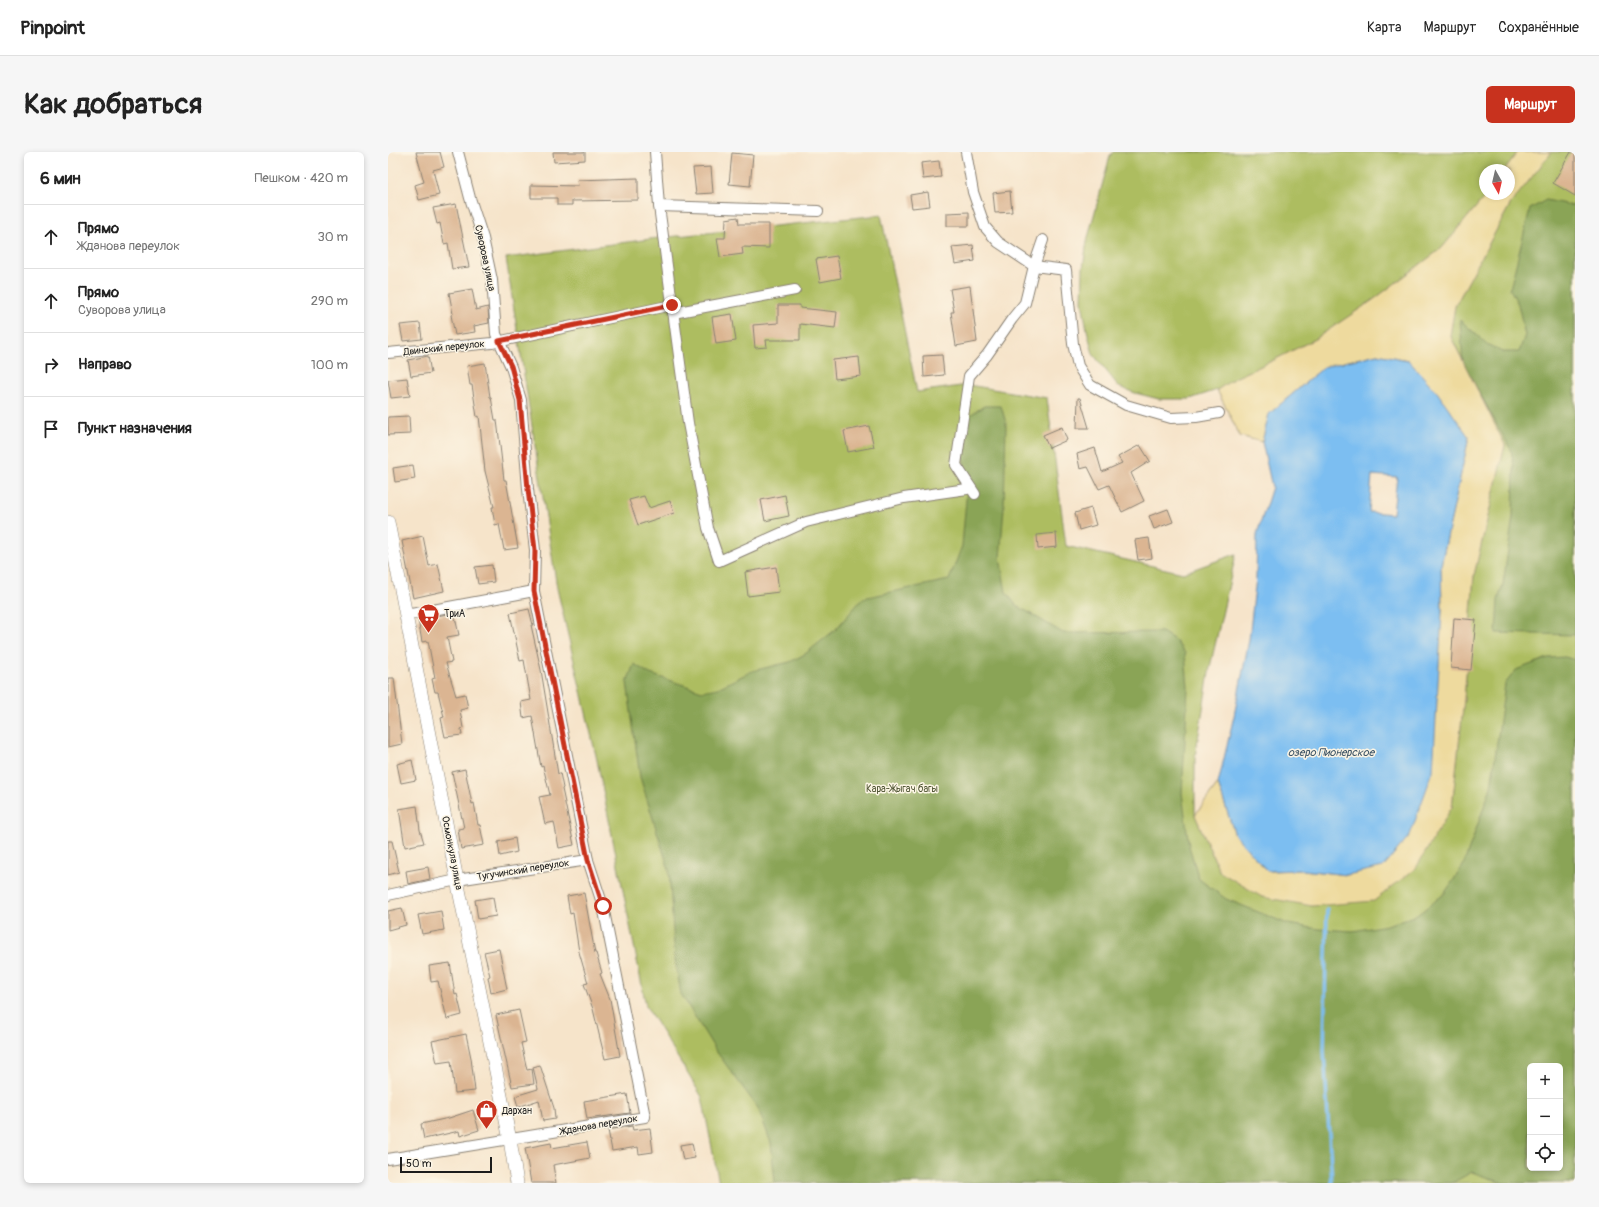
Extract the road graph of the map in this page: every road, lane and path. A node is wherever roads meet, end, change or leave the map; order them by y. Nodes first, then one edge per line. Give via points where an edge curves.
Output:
1 (458, 152) edge
2 (655, 152) edge
3 (966, 152) edge
4 (659, 206) junction
5 (818, 211) dead end
6 (1043, 240) dead end
7 (1034, 266) junction
8 (795, 290) dead end
9 (673, 309) junction
10 (499, 341) junction
11 (388, 353) edge
12 (1219, 412) dead end
13 (388, 522) edge
14 (534, 591) junction
15 (406, 615) junction
16 (588, 860) junction
17 (457, 880) junction
18 (388, 894) edge
19 (510, 1140) junction
20 (388, 1159) edge
21 (517, 1183) edge

1 - 10 street, Суворова улица via 483,238 492,280 496,334
2 - 4 street
3 - 7 street via 973,192 985,227 998,242
4 - 5 street
4 - 9 street
6 - 7 street
7 - 9 street via 1025,303 969,376 956,465 971,491 904,498 806,522 719,561 708,528 688,424
7 - 12 street via 1066,270 1073,344 1078,366 1090,385 1126,405 1171,418 1196,417
8 - 9 street, Двинский переулок
9 - 10 street, Двинский переулок
10 - 11 street, Двинский переулок
10 - 14 street, Суворова улица via 511,366 520,400 535,550
13 - 15 street, Осмонкула улица
14 - 15 street
14 - 16 street, Суворова улица
15 - 17 street, Осмонкула улица
16 - 17 street, Тугучинский переулок
16 - 19 street, Жданова переулок via 603,906 645,1117
17 - 18 street, Тугучинский переулок
17 - 19 street, Осмонкула улица
19 - 20 street, Жданова переулок
19 - 21 street, Осмонкула улица

